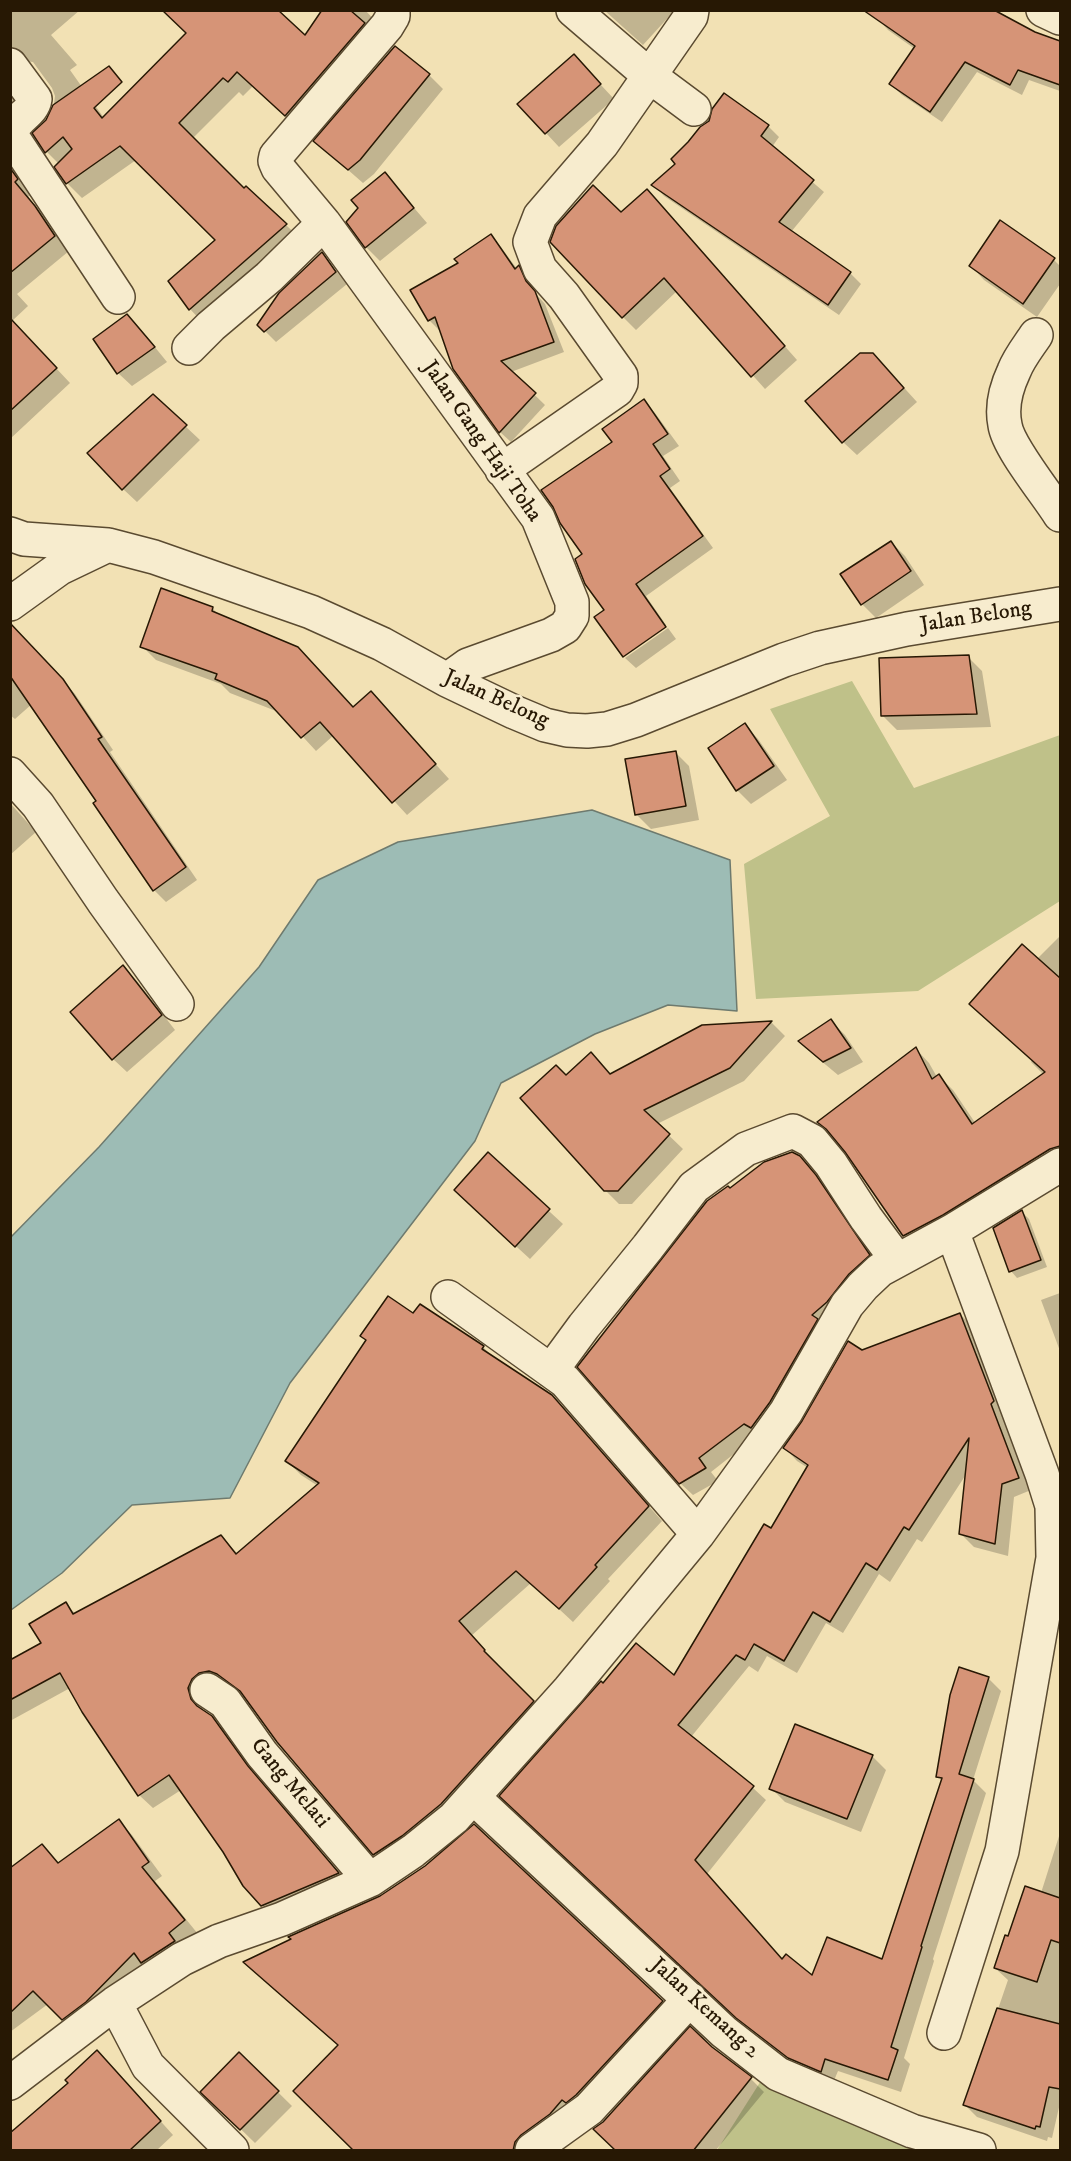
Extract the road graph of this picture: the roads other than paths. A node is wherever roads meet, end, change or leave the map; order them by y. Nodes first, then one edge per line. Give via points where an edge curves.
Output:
1 (393, 10) edge
2 (573, 10) edge
3 (692, 10) edge
4 (1043, 10) edge
5 (1060, 18) edge
6 (10, 65) edge
7 (651, 77) junction
8 (694, 109) dead end
9 (324, 223) junction
10 (118, 297) dead end
11 (1036, 335) dead end
12 (189, 348) dead end
13 (502, 470) junction
14 (1060, 515) edge
15 (10, 534) edge
16 (108, 546) junction
17 (10, 604) edge
18 (1060, 604) edge
19 (447, 680) junction
20 (10, 774) edge
21 (177, 1004) dead end
22 (1060, 1165) edge
23 (952, 1232) junction
24 (897, 1260) junction
25 (448, 1297) dead end
26 (550, 1371) junction
27 (698, 1534) junction
28 (207, 1690) dead end
29 (473, 1797) junction
30 (370, 1880) junction
31 (690, 1999) junction
32 (115, 2003) junction
33 (944, 2033) dead end
34 (10, 2083) edge
35 (232, 2151) edge
36 (532, 2151) edge
37 (979, 2151) edge

1 - 9 street, Jalan Gang Haji Toha via 387,26 274,161
2 - 7 street
3 - 7 street
4 - 5 street
6 - 10 street via 35,99 34,106 14,125 13,138
7 - 8 street
7 - 13 street via 603,144 540,216 530,242 540,269 610,359 621,383 617,390
9 - 12 street
9 - 13 street, Jalan Gang Haji Toha
11 - 14 street via 1007,389 1003,408 1005,428
13 - 19 street, Jalan Gang Haji Toha via 538,518 572,602 572,616 565,627 551,635 468,665
15 - 16 street, Jalan Belong via 24,539
16 - 17 street via 60,568
16 - 19 street, Jalan Belong via 154,557 311,612 382,644
18 - 19 street, Jalan Belong via 820,648 636,720 597,730 567,730 545,724
20 - 21 street via 38,805
22 - 23 street
23 - 24 street
23 - 33 street via 1052,1506 1053,1558 1002,1851
24 - 26 street via 831,1164 812,1141 793,1131 746,1149 694,1187
24 - 27 street via 880,1270 847,1305 786,1412
25 - 26 street
26 - 27 street via 565,1382
27 - 29 street via 569,1690
28 - 30 street, Gang Melati via 225,1702 262,1754
29 - 30 street via 454,1818
29 - 31 street, Jalan Kemang 2
30 - 32 street via 191,1954
31 - 36 street via 589,2109
31 - 37 street, Jalan Kemang 2 via 724,2032 790,2081 912,2132
32 - 34 street
32 - 35 street via 148,2066

